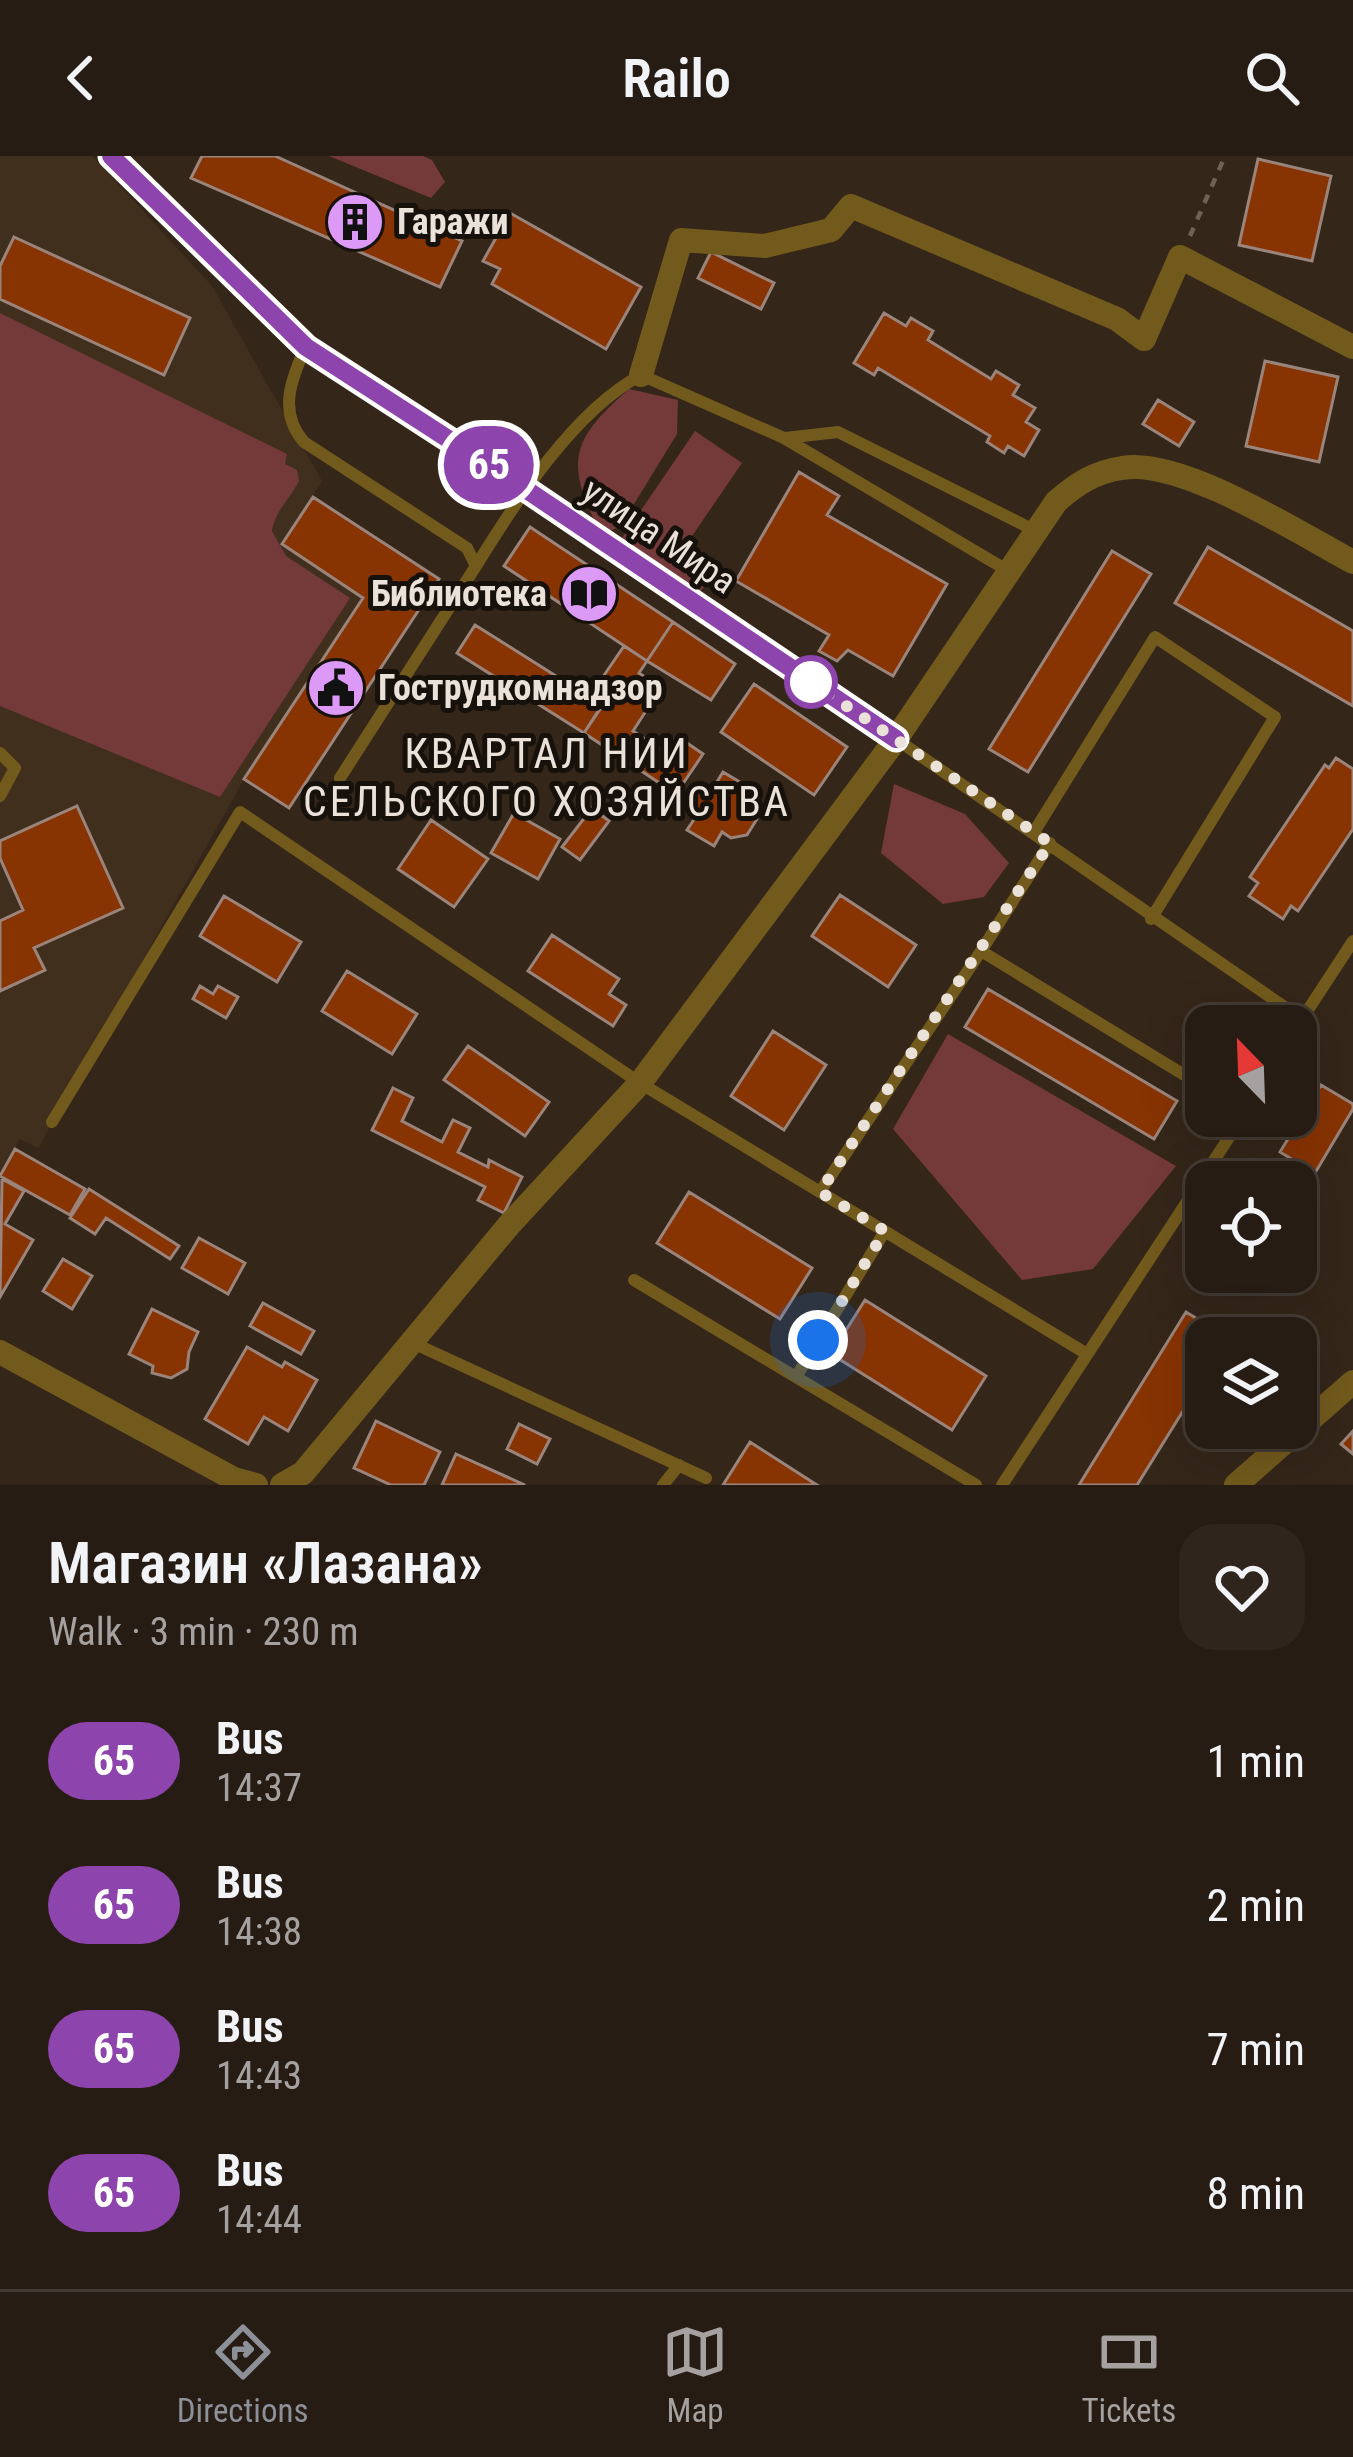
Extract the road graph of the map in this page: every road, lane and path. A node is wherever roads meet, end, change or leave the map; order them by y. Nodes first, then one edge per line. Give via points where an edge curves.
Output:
1 (111, 156) edge
2 (1225, 156) edge
3 (1180, 257) junction
4 (306, 347) junction
5 (1353, 347) edge
6 (641, 375) junction
7 (784, 438) junction
8 (524, 488) junction
9 (1036, 531) junction
10 (1353, 562) edge
11 (476, 566) junction
12 (1011, 572) junction
13 (896, 739) junction
14 (0, 753) edge
15 (340, 778) dead end
16 (0, 796) edge
17 (1034, 832) junction
18 (1050, 843) junction
19 (1151, 919) junction
20 (1353, 941) edge
21 (981, 951) junction
22 (1269, 1005) edge
23 (1310, 1005) edge
24 (1185, 1075) edge
25 (640, 1083) junction
26 (52, 1122) dead end
27 (1229, 1137) edge
28 (820, 1192) junction
29 (885, 1231) junction
30 (634, 1280) dead end
31 (413, 1343) junction
32 (0, 1352) edge
33 (1087, 1354) junction
34 (796, 1377) junction
35 (1353, 1382) edge
36 (679, 1466) junction
37 (706, 1478) dead end
38 (256, 1485) edge
39 (282, 1485) edge
40 (663, 1485) edge
41 (976, 1485) edge
42 (1002, 1485) edge
43 (1236, 1485) edge

1 - 4 street, улица Мира
2 - 3 path
3 - 5 street
3 - 6 street via 1144,339 1117,320 851,206 831,230 765,246 681,240
4 - 8 street, улица Мира
4 - 11 lane via 287,406 296,433 466,548
6 - 7 lane
6 - 8 lane via 615,388
7 - 9 lane via 838,432
7 - 12 lane
8 - 11 lane
8 - 13 street, улица Мира
9 - 10 street via 1056,502 1093,476 1125,466 1159,468
9 - 12 street
11 - 15 lane
12 - 13 street
13 - 17 lane
13 - 25 street
14 - 16 lane via 15,768
17 - 18 lane
17 - 19 lane via 1155,637 1275,717
18 - 19 lane
18 - 21 lane
19 - 22 lane
20 - 23 lane
21 - 24 lane
21 - 28 lane
25 - 26 lane via 240,812
25 - 28 lane
25 - 31 street via 508,1225
27 - 33 lane
28 - 29 lane
29 - 33 lane
29 - 34 lane
30 - 34 lane
31 - 36 lane
31 - 39 street via 303,1473
32 - 38 street
33 - 42 lane
34 - 41 lane
35 - 43 street
36 - 37 lane
36 - 40 lane

